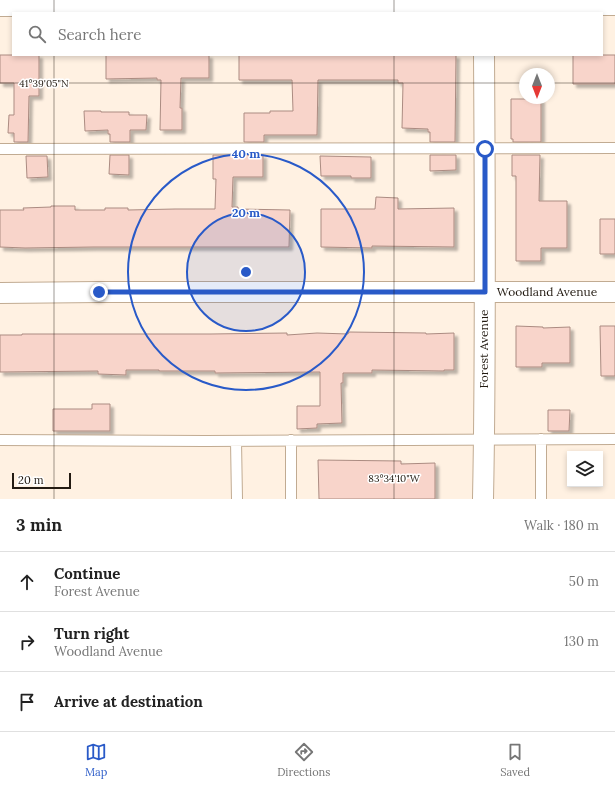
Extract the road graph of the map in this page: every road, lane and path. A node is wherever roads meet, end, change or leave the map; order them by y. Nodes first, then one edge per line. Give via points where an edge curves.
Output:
1 (615, 5) edge
2 (0, 6) edge
3 (484, 6) edge
4 (484, 56) edge
5 (615, 148) edge
6 (0, 149) edge
7 (485, 149) junction
8 (485, 292) junction
9 (615, 292) edge
10 (0, 293) edge
11 (484, 439) junction
12 (541, 439) junction
13 (615, 439) edge
14 (0, 440) edge
15 (291, 440) junction
16 (236, 441) junction
17 (237, 499) edge
18 (291, 499) edge
19 (483, 499) edge
20 (542, 499) edge

1 - 3 street
2 - 3 street
4 - 7 street, Forest Avenue
5 - 7 lane
6 - 7 lane
7 - 8 street, Forest Avenue
8 - 9 street, Woodland Avenue
8 - 10 street, Woodland Avenue
8 - 11 street, Forest Avenue
11 - 12 lane
11 - 15 lane
11 - 19 street, Forest Avenue
12 - 13 lane
12 - 20 lane
14 - 16 lane
15 - 16 lane
15 - 18 lane
16 - 17 lane

